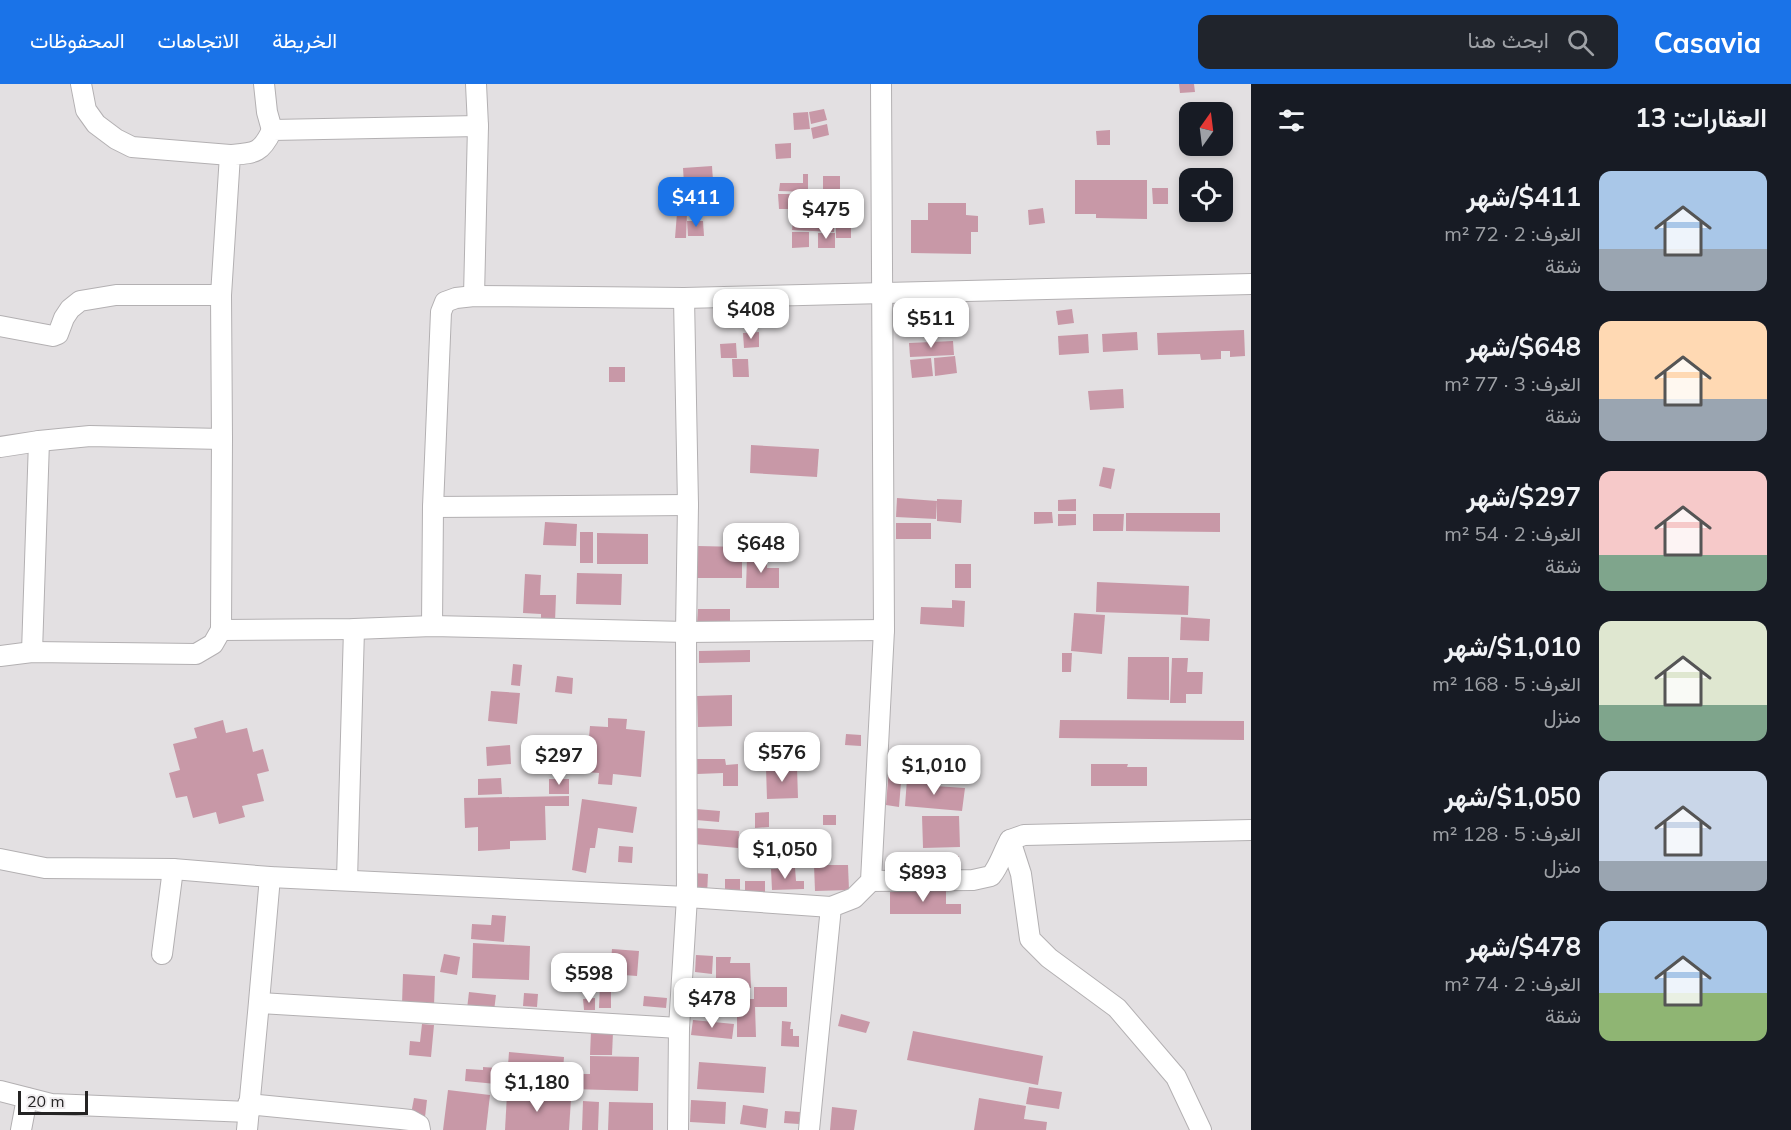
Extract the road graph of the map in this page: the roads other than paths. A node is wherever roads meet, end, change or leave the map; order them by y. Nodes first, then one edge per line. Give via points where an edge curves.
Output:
1 (81, 84) edge
2 (264, 84) edge
3 (476, 84) edge
4 (881, 84) edge
5 (478, 126) junction
6 (272, 130) junction
7 (230, 155) junction
8 (1251, 284) edge
9 (883, 293) junction
10 (220, 295) junction
11 (474, 296) junction
12 (684, 298) junction
13 (0, 326) edge
14 (222, 439) junction
15 (39, 441) junction
16 (0, 447) edge
17 (688, 505) junction
18 (433, 507) junction
19 (432, 626) junction
20 (354, 629) junction
21 (221, 630) junction
22 (884, 630) junction
23 (686, 632) junction
24 (32, 652) junction
25 (0, 656) edge
26 (1251, 830) edge
27 (1010, 840) junction
28 (0, 859) edge
29 (172, 869) junction
30 (270, 877) junction
31 (347, 880) junction
32 (871, 881) junction
33 (687, 897) junction
34 (831, 907) junction
35 (162, 954) dead end
36 (260, 1003) junction
37 (679, 1028) junction
38 (0, 1091) edge
39 (27, 1098) junction
40 (248, 1115) edge
41 (21, 1130) edge
42 (420, 1130) edge
43 (678, 1130) edge
44 (809, 1130) edge
45 (1201, 1130) edge

1 - 7 street via 86,110 96,124 132,147
2 - 6 street
3 - 5 street
4 - 9 street
5 - 6 street
5 - 11 street
6 - 7 street via 266,144 253,153
7 - 10 street
8 - 9 street
9 - 12 street
9 - 22 street
10 - 13 street via 116,295 80,301 63,318 58,334 53,336
10 - 14 street
11 - 12 street
11 - 18 street via 445,302 441,312
12 - 17 street
14 - 15 street via 90,436
14 - 21 street
15 - 16 street
15 - 24 street
17 - 18 street
17 - 23 street
18 - 19 street
19 - 20 street
19 - 23 street
20 - 21 street
20 - 31 street
21 - 24 street via 213,644 196,654
22 - 23 street
22 - 32 street
23 - 33 street
24 - 25 street
26 - 27 street via 1024,835
27 - 32 street via 991,876 973,880
27 - 45 street via 1021,874 1030,939 1049,958 1117,1008 1176,1077
28 - 29 street via 45,868
29 - 30 street
29 - 35 street
30 - 31 street
30 - 36 street
31 - 33 street
32 - 34 street via 854,898
33 - 34 street
33 - 37 street
34 - 44 street
36 - 37 street
36 - 40 street
37 - 43 street
38 - 39 street
39 - 40 street via 51,1104
39 - 41 street
40 - 42 street via 401,1119 419,1125

